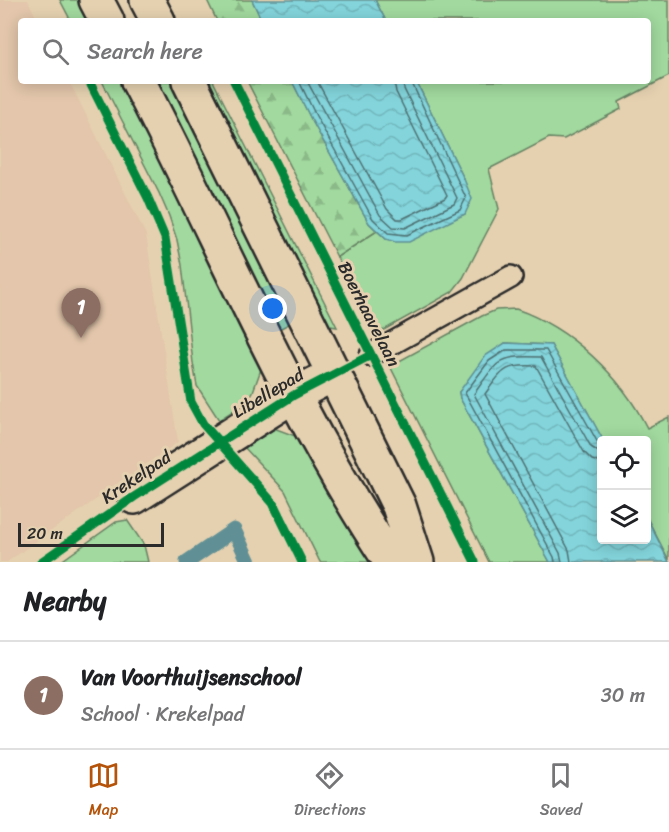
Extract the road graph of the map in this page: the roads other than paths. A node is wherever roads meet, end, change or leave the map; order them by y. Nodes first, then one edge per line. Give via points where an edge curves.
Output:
1 (96, 0) edge
2 (147, 0) edge
3 (105, 18) edge
4 (156, 18) edge
5 (139, 84) edge
6 (190, 84) edge
7 (511, 277) dead end
8 (371, 355) dead end
9 (334, 375) junction
10 (294, 395) junction
11 (219, 442) joint
12 (134, 497) dead end
13 (391, 562) edge
14 (417, 562) edge

1 - 3 main road
2 - 4 main road
5 - 10 main road
6 - 9 main road
7 - 8 lane
9 - 10 main road, Libellepad
9 - 14 main road via 399,506
10 - 11 main road, Libellepad
10 - 13 main road via 359,514
11 - 12 main road, Krekelpad

